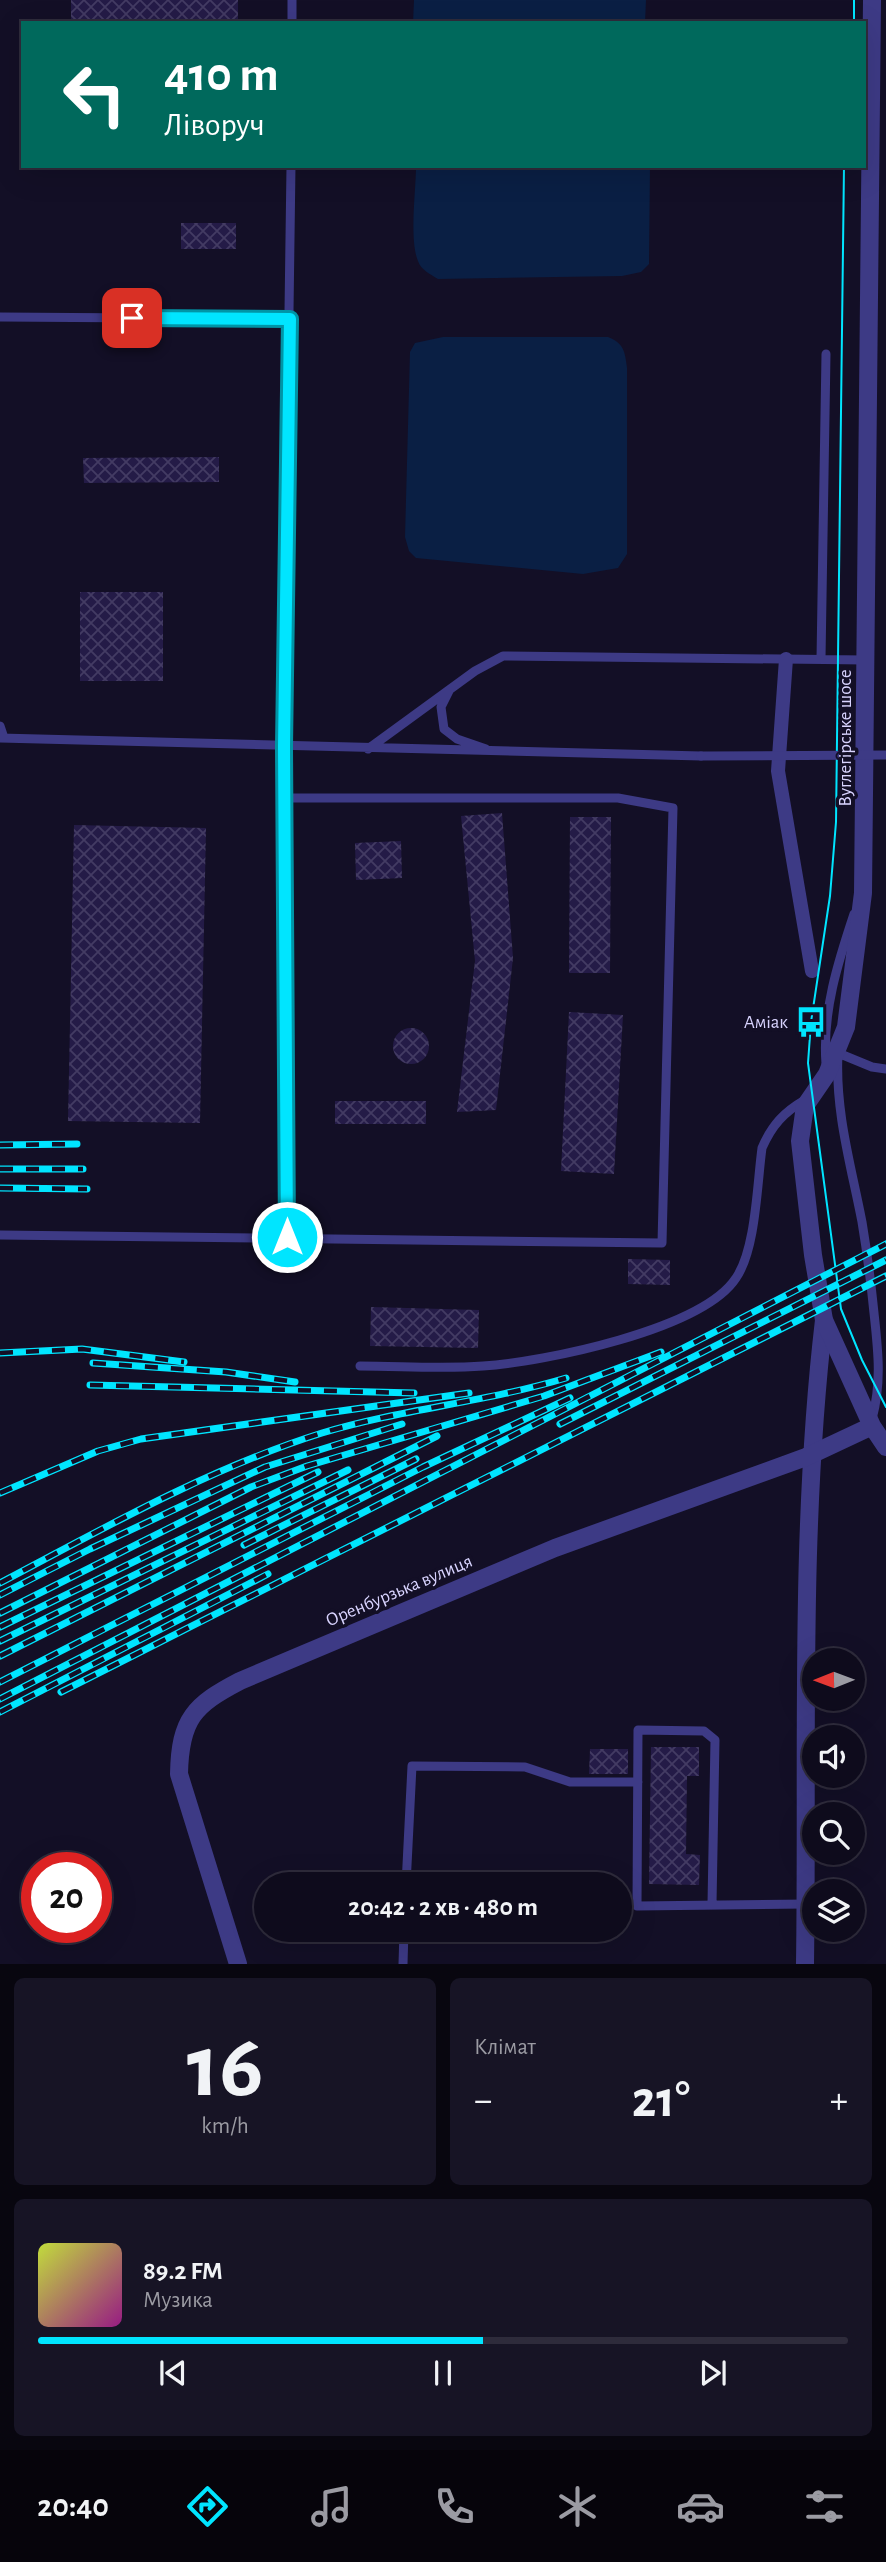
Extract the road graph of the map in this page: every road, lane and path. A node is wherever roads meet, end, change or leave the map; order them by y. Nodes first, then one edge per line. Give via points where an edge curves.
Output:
1 (292, 0) edge
2 (872, 0) edge
3 (292, 21) edge
4 (290, 168) edge
5 (0, 317) edge
6 (290, 319) junction
7 (826, 354) dead end
8 (786, 659) junction
9 (821, 659) junction
10 (867, 660) junction
11 (450, 689) junction
12 (0, 726) edge
13 (2, 738) edge
14 (284, 747) junction
15 (368, 749) junction
16 (494, 751) junction
17 (886, 755) edge
18 (285, 799) junction
19 (863, 893) junction
20 (812, 971) dead end
21 (838, 1053) junction
22 (886, 1069) edge
23 (827, 1074) junction
24 (811, 1096) junction
25 (0, 1235) edge
26 (287, 1237) junction
27 (824, 1320) junction
28 (360, 1366) dead end
29 (872, 1424) junction
30 (886, 1447) edge
31 (810, 1455) junction
32 (638, 1782) junction
33 (407, 1872) edge
34 (806, 1879) edge
35 (712, 1904) junction
36 (802, 1904) edge
37 (403, 1942) edge
38 (805, 1942) edge
39 (238, 1964) edge
40 (402, 1964) edge
41 (805, 1964) edge

1 - 3 lane
2 - 10 street, Вуглегірське шосе
4 - 6 lane
5 - 6 lane
6 - 14 lane
7 - 9 lane
8 - 9 lane
8 - 11 lane via 517,654 490,661
8 - 20 street via 778,771
9 - 10 lane
10 - 19 street, Вуглегірське шосе
11 - 15 lane
11 - 16 lane via 441,708 444,729 457,739
12 - 13 lane
13 - 14 lane
14 - 15 lane
14 - 18 lane
15 - 16 lane
16 - 17 lane, bridge
18 - 26 lane
18 - 26 lane via 618,798 673,808 662,1244
19 - 21 street, Вуглегірське шосе via 855,975
19 - 23 lane via 833,985 825,1050
21 - 22 lane
21 - 23 street, Вуглегірське шосе
21 - 29 lane via 840,1122 862,1223 878,1350 878,1394
23 - 24 street, Вуглегірське шосе
24 - 27 street, Вуглегірське шосе via 801,1118 800,1141
24 - 28 lane via 787,1111 769,1132 762,1148 743,1265 721,1295 681,1318 624,1339 532,1359 482,1366
25 - 26 lane
27 - 29 street, Вуглегірське шосе
27 - 31 street
29 - 30 street, Вуглегірське шосе
29 - 31 street, Оренбурзька вулиця
31 - 34 street
31 - 39 street, Оренбурзька вулиця via 555,1548 240,1681 196,1709 185,1723 179,1774
32 - 33 lane via 570,1782 525,1767 412,1766
32 - 35 lane via 637,1906
32 - 35 lane via 638,1730 704,1731 715,1740
35 - 36 lane
37 - 40 lane
38 - 41 street

